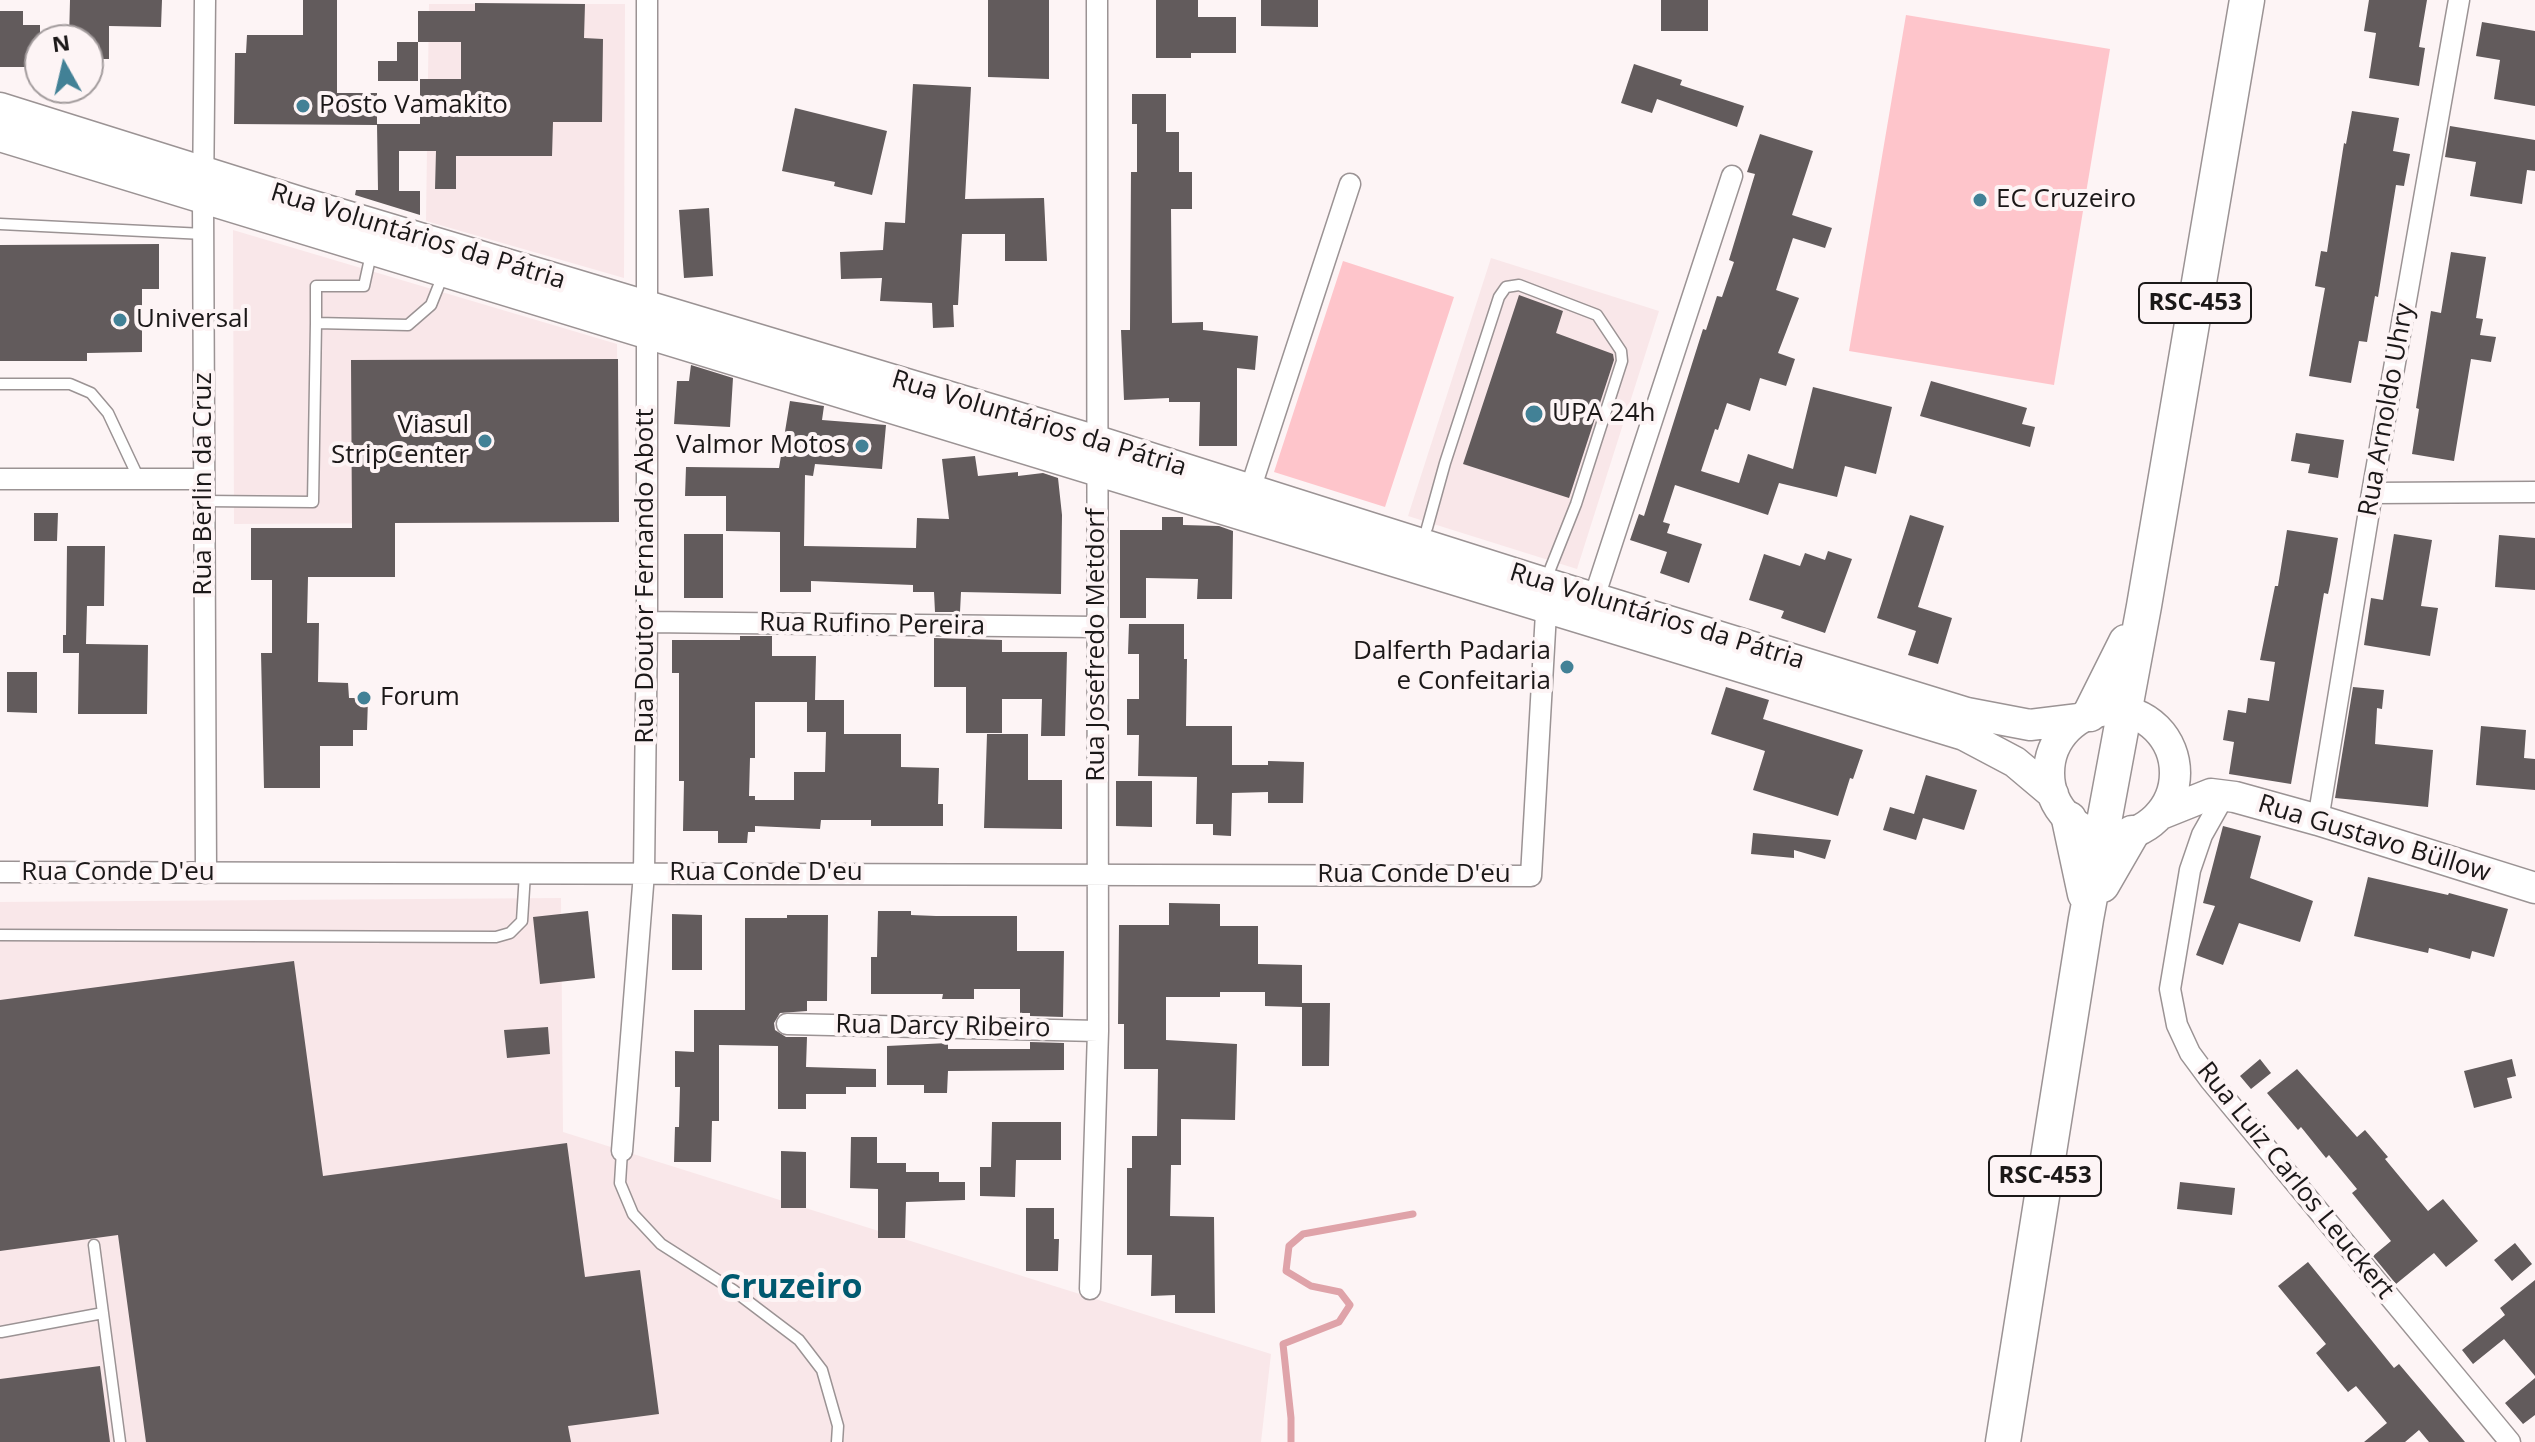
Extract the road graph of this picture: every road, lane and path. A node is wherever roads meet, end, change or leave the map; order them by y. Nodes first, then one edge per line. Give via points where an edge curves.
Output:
1 (205, 0) edge
2 (647, 0) edge
3 (1097, 0) edge
4 (2247, 0) edge
5 (2459, 0) edge
6 (3, 123) edge
7 (1732, 176) dead end
8 (1350, 184) dead end
9 (204, 186) junction
10 (0, 224) edge
11 (204, 234) junction
12 (375, 238) junction
13 (448, 260) junction
14 (646, 320) junction
15 (316, 323) junction
16 (0, 384) edge
17 (1097, 455) junction
18 (0, 479) edge
19 (139, 479) junction
20 (204, 479) junction
21 (1250, 490) junction
22 (2535, 492) edge
23 (2372, 493) junction
24 (204, 501) junction
25 (1329, 528) junction
26 (1427, 528) dead end
27 (1545, 586) junction
28 (2144, 606) junction
29 (1591, 609) junction
30 (647, 622) junction
31 (1096, 627) junction
32 (2135, 716) junction
33 (2085, 717) junction
34 (2173, 756) junction
35 (2218, 795) junction
36 (2061, 807) junction
37 (2161, 814) junction
38 (2318, 820) junction
39 (2117, 834) junction
40 (0, 872) edge
41 (206, 873) junction
42 (525, 873) junction
43 (644, 873) junction
44 (1097, 873) junction
45 (2535, 888) edge
46 (2088, 910) junction
47 (0, 935) edge
48 (787, 1024) dead end
49 (1098, 1031) junction
50 (622, 1151) joint
51 (94, 1245) dead end
52 (1090, 1289) dead end
53 (103, 1313) junction
54 (1, 1332) edge
55 (120, 1442) edge
56 (837, 1442) edge
57 (2003, 1442) edge
58 (2510, 1442) edge

1 - 9 street, Rua Berlin da Cruz
2 - 14 street, Rua Doutor Fernando Abott
3 - 17 street, Rua Josefredo Metdorf
4 - 28 highway, RSC-453
5 - 23 street, Rua Arnoldo Uhry
6 - 9 main road, Rua Voluntários da Pátria
7 - 29 street
8 - 21 street
9 - 11 street, Rua Berlin da Cruz
9 - 12 main road, Rua Voluntários da Pátria
10 - 11 lane
11 - 20 street, Rua Berlin da Cruz
12 - 13 main road, Rua Voluntários da Pátria
12 - 15 lane via 364,286 316,286
13 - 14 main road, Rua Voluntários da Pátria
13 - 15 lane via 431,305 408,325
14 - 17 main road, Rua Voluntários da Pátria
14 - 30 street, Rua Doutor Fernando Abott
15 - 24 lane via 313,502
16 - 19 lane via 70,384 91,393 108,413
17 - 21 main road, Rua Voluntários da Pátria
17 - 25 main road, Rua Voluntários da Pátria
17 - 31 street, Rua Josefredo Metdorf
18 - 19 street
19 - 20 street
20 - 24 street, Rua Berlin da Cruz
21 - 25 main road, Rua Voluntários da Pátria
22 - 23 street
23 - 38 street, Rua Arnoldo Uhry
24 - 41 street, Rua Berlin da Cruz
25 - 27 main road, Rua Voluntários da Pátria
25 - 27 main road, Rua Voluntários da Pátria via 1453,581 1481,580 1514,591
26 - 27 lane via 1506,287 1519,285 1597,315 1622,361
27 - 29 main road, Rua Voluntários da Pátria
27 - 44 street, Rua Conde D'eu via 1531,876
28 - 32 highway, RSC-453
28 - 33 highway
29 - 33 main road, Rua Voluntários da Pátria via 1992,720 2030,725
29 - 36 main road, Rua Voluntários da Pátria via 1964,735 2015,762
30 - 31 street, Rua Rufino Pereira
30 - 43 street, Rua Doutor Fernando Abott
31 - 44 street, Rua Josefredo Metdorf
32 - 33 main road, Rua Voluntários da Pátria via 2100,711
32 - 34 main road via 2164,736
32 - 39 highway, RSC-453
33 - 36 main road via 2062,733 2052,752 2049,766
34 - 35 main road
34 - 37 main road via 2175,778
35 - 37 main road
35 - 38 main road, Rua Gustavo Büllow
35 - 58 street, Rua Luiz Carlos Leuckert via 2190,870 2170,989 2177,1025 2210,1080
36 - 39 main road, Rua Voluntários da Pátria via 2074,824
36 - 46 highway
37 - 39 main road via 2144,828
38 - 45 main road, Rua Gustavo Büllow
39 - 46 highway
40 - 41 street, Rua Conde D'eu
41 - 42 street, Rua Conde D'eu
42 - 43 street, Rua Conde D'eu
42 - 47 lane via 522,921 496,937
43 - 44 street, Rua Conde D'eu
43 - 50 street, Rua Doutor Fernando Abott
44 - 49 street, Rua Josefredo Metdorf
46 - 57 highway, RSC-453
48 - 49 street, Rua Darcy Ribeiro
49 - 52 street, Rua Josefredo Metdorf
50 - 56 lane via 620,1183 633,1214 661,1244 799,1340 822,1370 838,1426
51 - 53 lane
53 - 54 lane
53 - 55 lane

